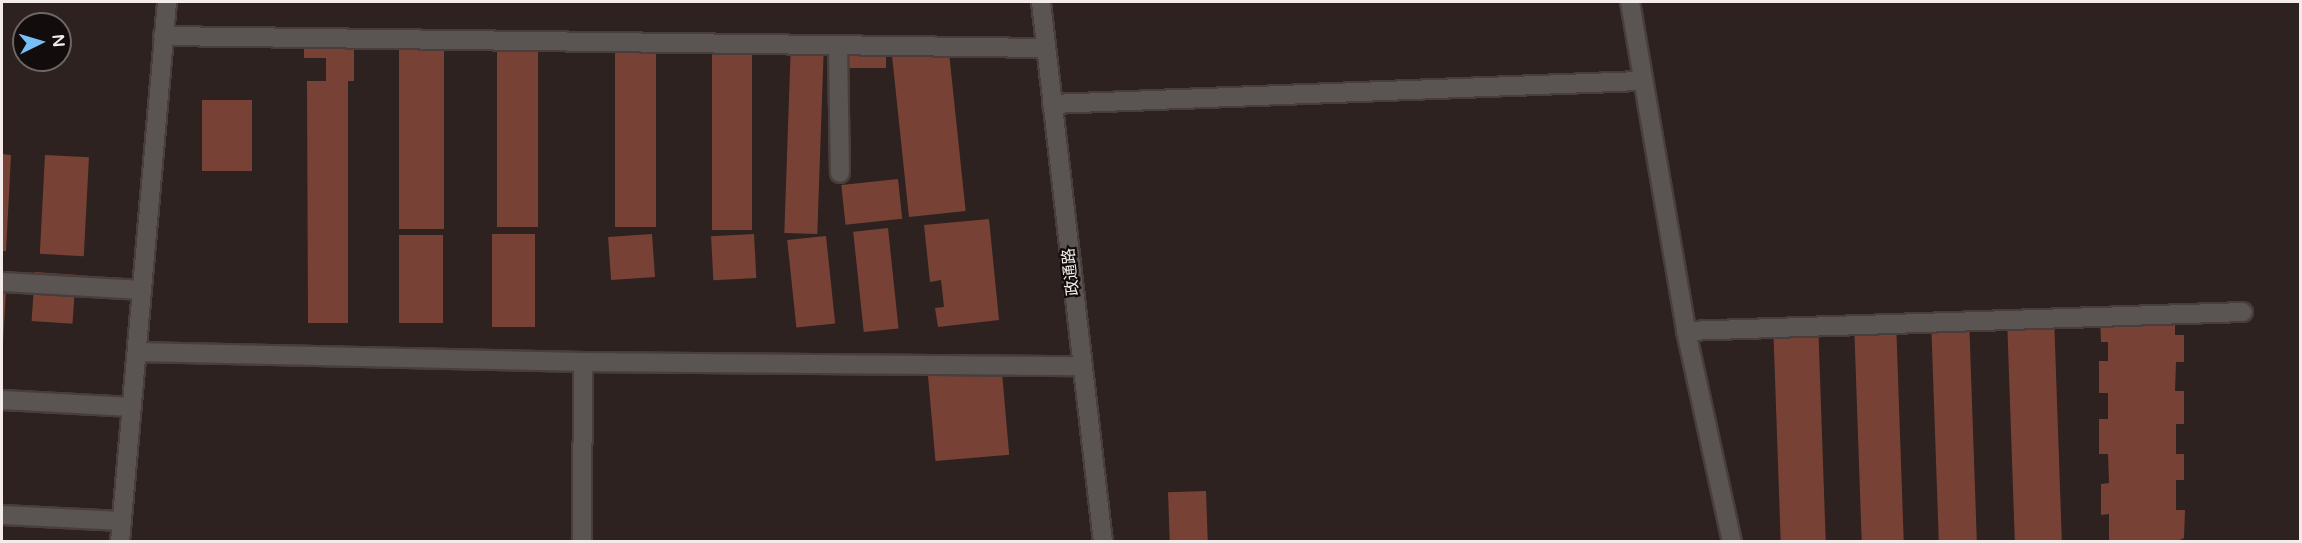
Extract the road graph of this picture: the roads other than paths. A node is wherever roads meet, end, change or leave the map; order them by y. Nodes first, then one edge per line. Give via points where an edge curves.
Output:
1 (167, 2) edge
2 (1041, 2) edge
3 (1630, 2) edge
4 (163, 36) junction
5 (838, 48) junction
6 (1046, 48) junction
7 (1641, 81) junction
8 (1052, 104) junction
9 (840, 173) dead end
10 (2, 282) edge
11 (142, 290) junction
12 (2243, 312) dead end
13 (1686, 331) junction
14 (138, 352) junction
15 (582, 362) junction
16 (1081, 366) junction
17 (2, 400) edge
18 (132, 407) junction
19 (2, 515) edge
20 (122, 521) junction
21 (120, 542) edge
22 (582, 542) edge
23 (1103, 542) edge
24 (1732, 542) edge

1 - 4 street
2 - 6 street, 政通路
3 - 7 street
4 - 5 street
4 - 11 street
5 - 6 street
5 - 9 street
6 - 8 street, 政通路
7 - 8 street
7 - 13 street
8 - 16 street, 政通路
10 - 11 street
11 - 14 street
12 - 13 street
13 - 24 street
14 - 15 street
14 - 18 street
15 - 16 street
15 - 22 street
16 - 23 street, 政通路
17 - 18 street
18 - 20 street
19 - 20 street
20 - 21 street

